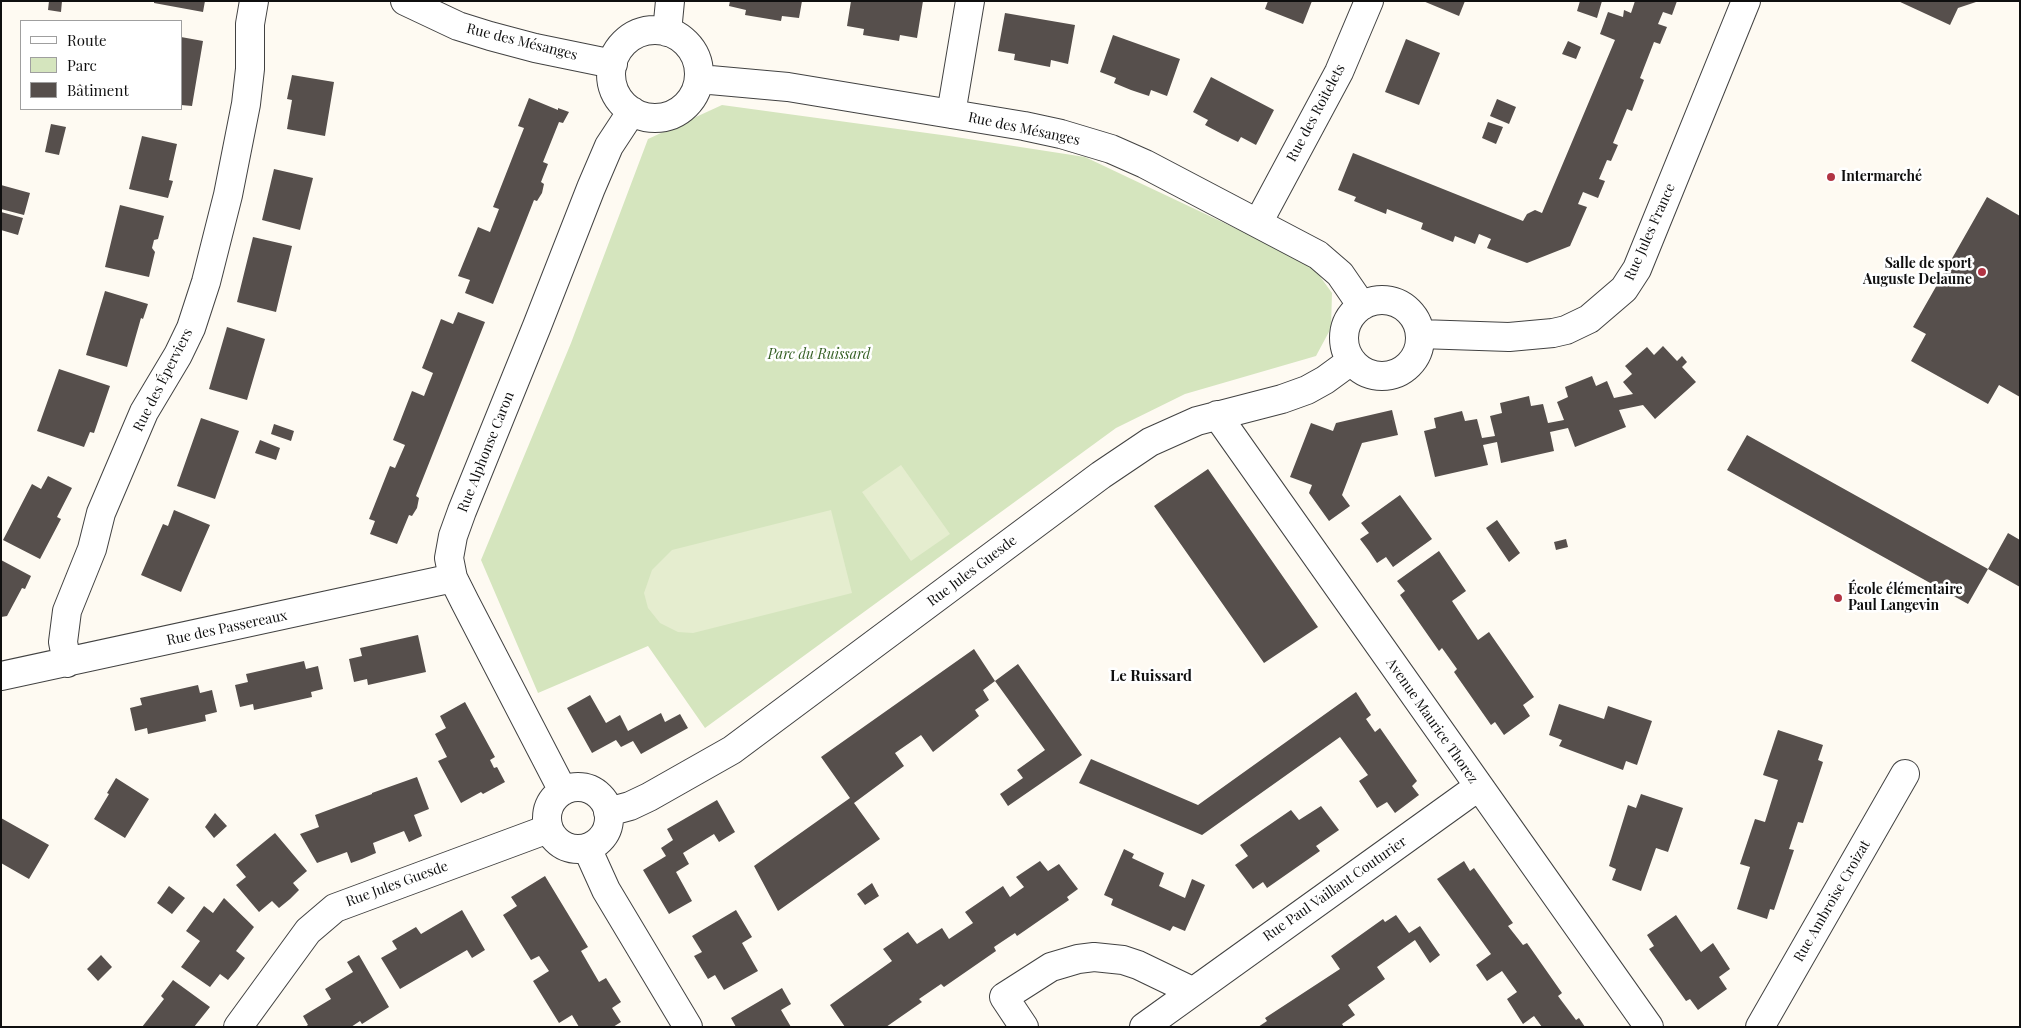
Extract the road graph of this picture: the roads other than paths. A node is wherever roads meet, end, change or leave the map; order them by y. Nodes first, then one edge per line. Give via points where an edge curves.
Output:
1 (254, 1) edge
2 (405, 1) edge
3 (670, 1) edge
4 (970, 1) edge
5 (1369, 1) edge
6 (1746, 1) edge
7 (667, 32) junction
8 (613, 64) junction
9 (699, 79) junction
10 (632, 111) junction
11 (951, 114) junction
12 (1258, 223) junction
13 (1362, 306) junction
14 (1420, 334) junction
15 (1351, 361) junction
16 (1217, 415) junction
17 (453, 578) junction
18 (67, 663) junction
19 (1, 676) edge
20 (1905, 774) dead end
21 (1478, 787) junction
22 (564, 791) junction
23 (608, 812) junction
24 (548, 829) junction
25 (587, 848) junction
26 (1192, 991) junction
27 (238, 1027) edge
28 (688, 1027) edge
29 (1024, 1027) edge
30 (1144, 1027) edge
31 (1649, 1027) edge
32 (1760, 1027) edge

1 - 18 street, Rue des Éperviers via 246,104 206,282 184,342 144,412 102,513 92,549 67,612 63,642
2 - 8 street, Rue des Mésanges via 446,21 490,36
3 - 7 street
4 - 11 street
5 - 12 street, Rue des Roitelets via 1339,72
6 - 14 street, Rue Jules France via 1636,269 1620,292 1589,319 1553,334 1509,338
7 - 8 street via 653,31 634,37 619,51
7 - 9 street via 693,52
8 - 10 street via 615,90
9 - 10 street via 692,98 671,115 651,118
9 - 11 street, Rue des Mésanges via 788,87
10 - 17 street, Rue Alphonse Caron via 601,164 462,510 449,558
11 - 12 street, Rue des Mésanges via 1061,134 1111,149
12 - 13 street, Rue des Mésanges via 1330,264
13 - 14 street via 1379,300 1396,303 1414,317
13 - 15 street via 1350,318 1344,334
14 - 15 street via 1413,362 1394,375 1370,375
15 - 16 street, Rue Jules Guesde via 1307,390
16 - 21 street, Avenue Maurice Thorez
16 - 23 street, Rue Jules Guesde via 1161,436 1125,458 732,750 649,797
17 - 18 street, Rue des Passereaux
17 - 22 street, Rue Alphonse Caron
18 - 19 street, Rue des Passereaux
20 - 32 street, Rue Ambroise Croizat
21 - 26 street, Rue Paul Vaillant Couturier
21 - 31 street, Avenue Maurice Thorez
22 - 23 street via 576,787 594,792 603,800
22 - 24 street via 554,798 548,809
23 - 25 street via 609,821 604,834 595,845
24 - 25 street via 566,848
24 - 27 street, Rue Jules Guesde via 335,908 308,931
25 - 28 street via 606,890
26 - 29 street via 1123,960 1078,959 1051,967 1004,998
26 - 30 street, Rue Paul Vaillant Couturier

